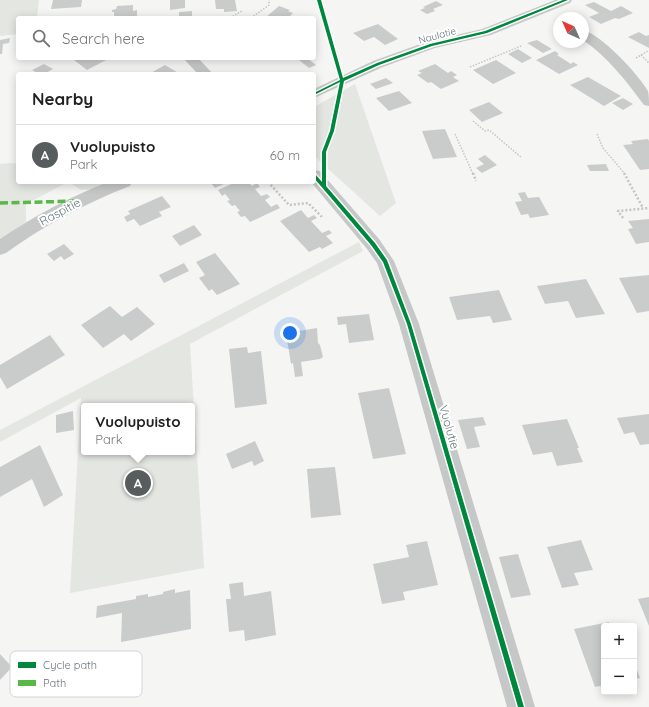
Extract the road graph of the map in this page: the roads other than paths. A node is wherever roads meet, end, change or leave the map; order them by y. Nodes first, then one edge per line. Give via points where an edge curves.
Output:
1 (566, 0) edge
2 (589, 38) edge
3 (192, 60) edge
4 (204, 72) edge
5 (316, 93) edge
6 (649, 102) edge
7 (316, 177) edge
8 (119, 184) edge
9 (0, 248) edge
10 (521, 707) edge

1 - 5 street, Naulatie via 553,11 486,32 431,45 378,64
2 - 6 street via 622,67
3 - 4 street
7 - 10 street, Vuolutie via 385,261 408,324
8 - 9 street, Raspitie via 39,222

